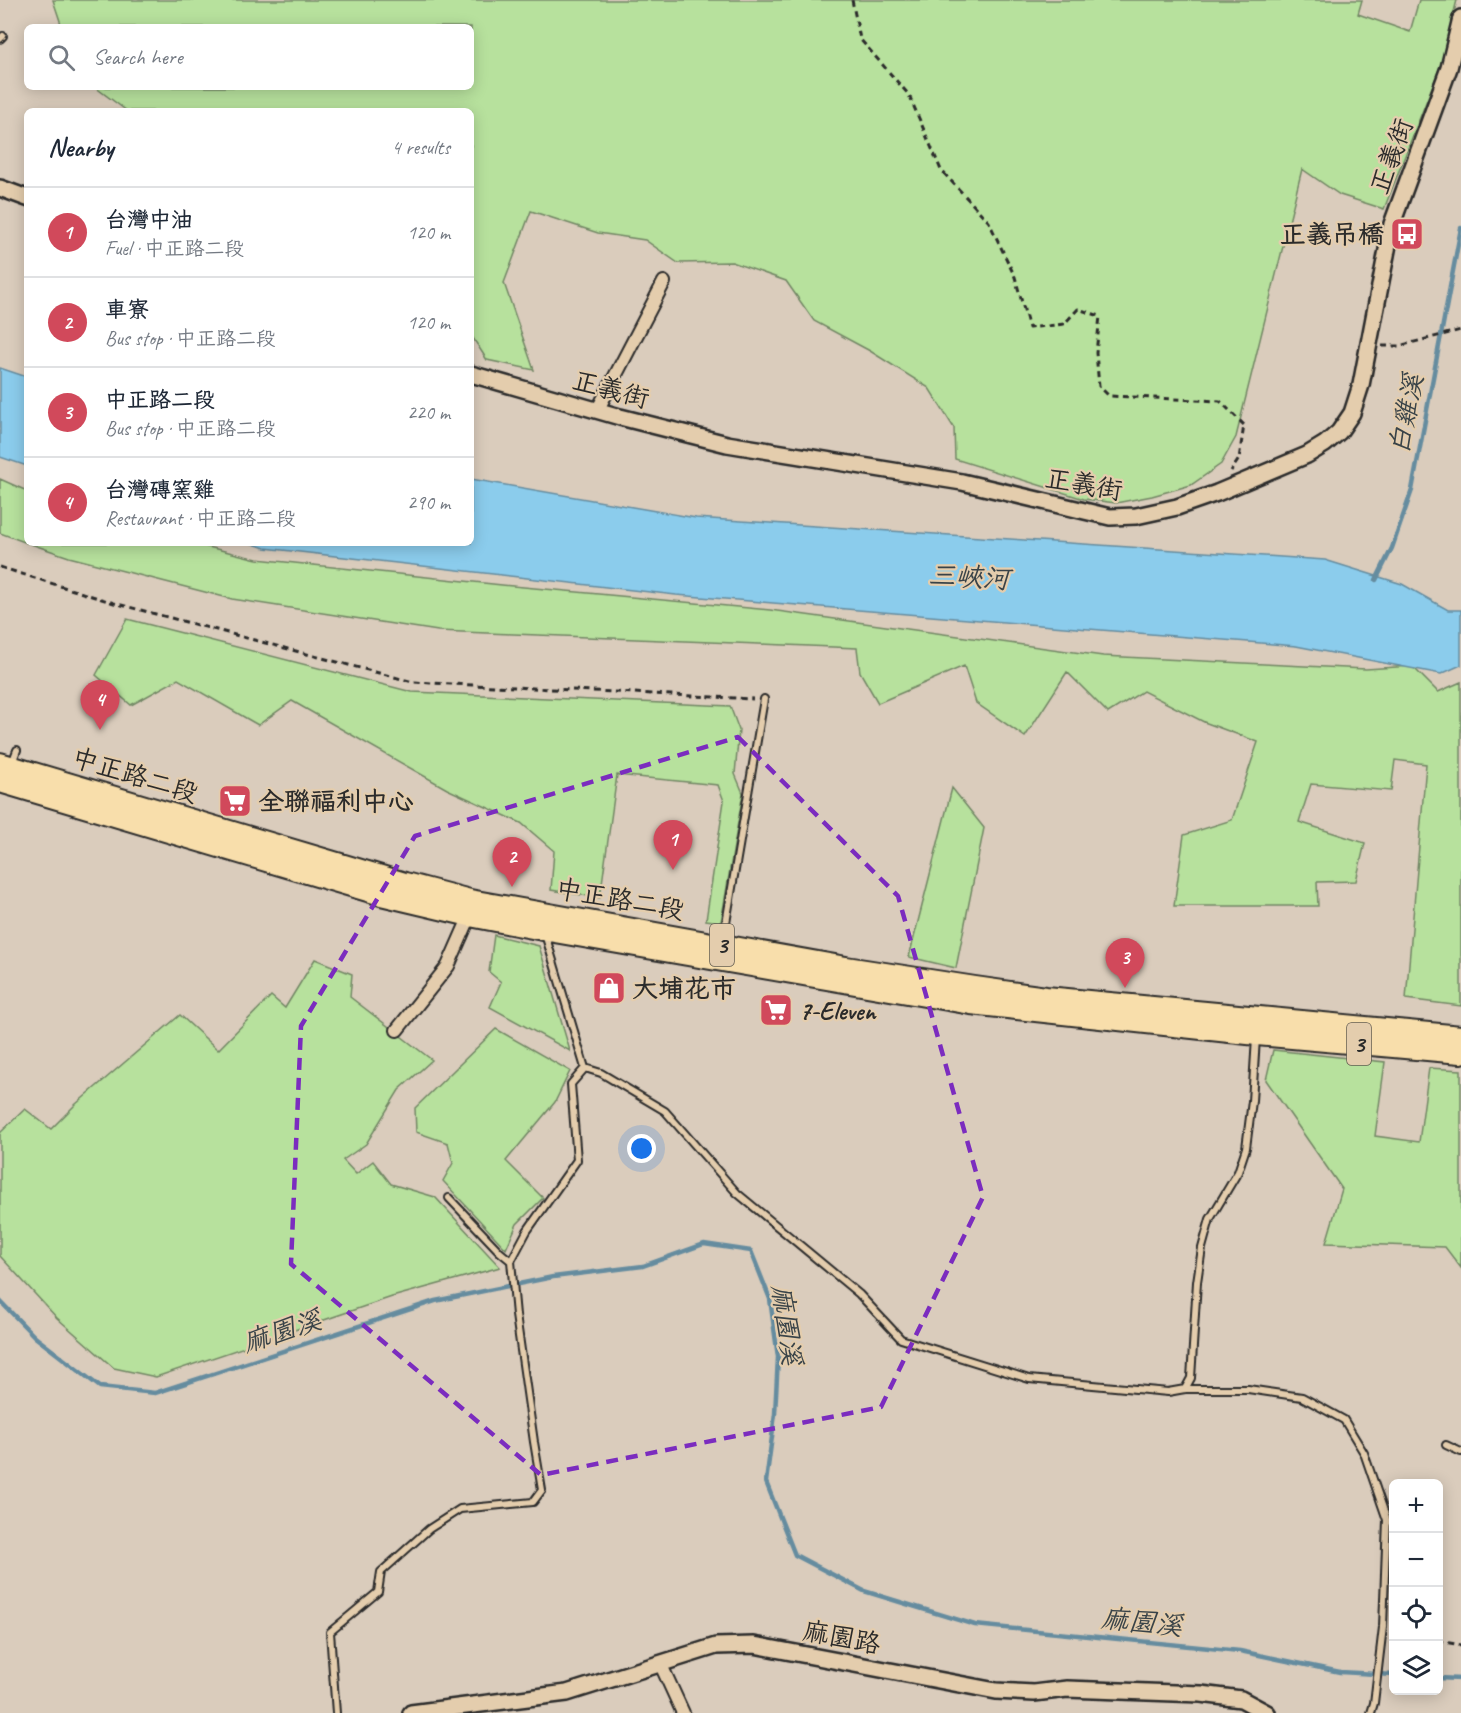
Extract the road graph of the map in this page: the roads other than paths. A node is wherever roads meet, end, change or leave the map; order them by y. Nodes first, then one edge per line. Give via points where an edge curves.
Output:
1 (1461, 18) edge
2 (1455, 70) edge
3 (0, 188) edge
4 (24, 197) edge
5 (664, 282) dead end
6 (474, 375) edge
7 (597, 411) junction
8 (764, 699) road end
9 (7, 765) edge
10 (470, 916) junction
11 (543, 930) junction
12 (723, 945) junction
13 (396, 1030) dead end
14 (1257, 1035) junction
15 (1461, 1036) edge
16 (1461, 1053) edge
17 (585, 1068) junction
18 (449, 1198) dead end
19 (511, 1261) junction
20 (1185, 1389) junction
21 (1446, 1445) dead end
22 (1461, 1452) edge
23 (661, 1665) junction
24 (336, 1713) edge
25 (411, 1713) edge
26 (683, 1713) edge
27 (1267, 1713) edge
28 (1371, 1713) edge

1 - 2 street, 正義街
2 - 7 street, 正義街 via 1392,224 1352,414 1339,432 1307,455 1217,492 1158,512 1110,516 962,482 727,444
3 - 4 street
5 - 7 street
6 - 7 street, 正義街
8 - 12 lane
9 - 10 main road, 中正路二段 / 3 via 381,895
9 - 12 main road, 中正路二段 / 3 via 470,900
10 - 11 main road, 中正路二段 / 3
10 - 13 street via 448,966
11 - 14 main road, 中正路二段 / 3 via 971,1005
11 - 17 lane
12 - 15 main road, 中正路二段 / 3 via 1046,997
14 - 16 main road, 中正路二段 / 3
14 - 20 lane via 1246,1148 1238,1172 1210,1219 1202,1248 1191,1378
17 - 19 lane via 571,1084 577,1160 527,1231
17 - 20 lane via 602,1073 665,1111 737,1193 859,1294 901,1338 1029,1379 1168,1392
18 - 19 lane
19 - 24 lane via 543,1490 533,1502 460,1509 429,1529 381,1572 378,1592 330,1632
20 - 28 lane via 1248,1389 1302,1397 1344,1420 1364,1453 1387,1520 1383,1627
21 - 22 lane
23 - 25 street, 麻園路 via 567,1693
23 - 26 street
23 - 27 street, 麻園路 via 716,1646 754,1645 996,1690 1202,1694 1241,1699

